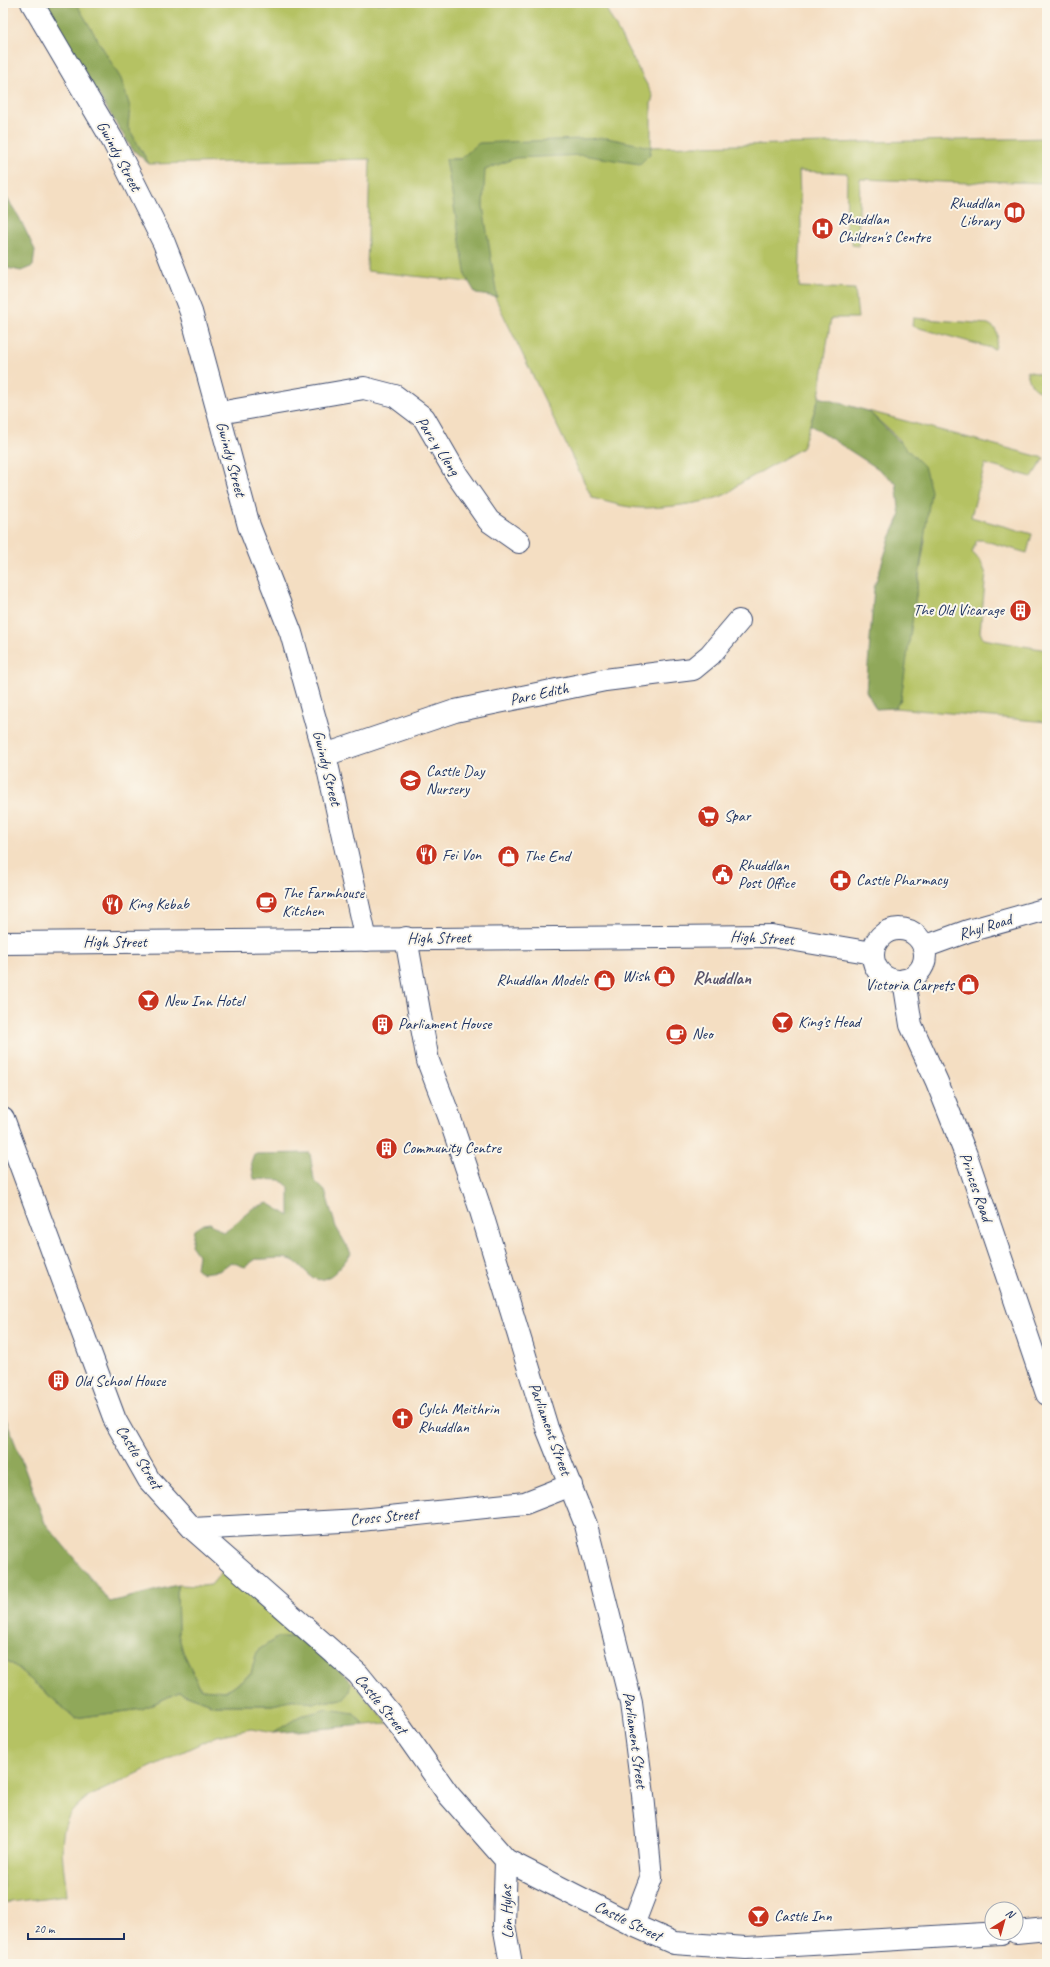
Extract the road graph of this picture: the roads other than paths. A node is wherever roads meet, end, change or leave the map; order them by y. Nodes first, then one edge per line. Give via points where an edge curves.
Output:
1 (32, 3) edge
2 (219, 413) junction
3 (519, 542) dead end
4 (739, 621) dead end
5 (325, 755) junction
6 (1047, 909) edge
7 (406, 938) junction
8 (366, 940) junction
9 (3, 943) edge
10 (924, 947) junction
11 (873, 953) junction
12 (904, 980) junction
13 (3, 1118) edge
14 (1047, 1394) edge
15 (571, 1485) junction
16 (193, 1529) junction
17 (506, 1860) junction
18 (633, 1925) junction
19 (1047, 1929) edge
20 (1024, 1931) edge
21 (984, 1934) edge
22 (511, 1964) edge

1 - 2 street, Gwindy Street via 112,142 164,243 190,312
2 - 3 street, Parc y Lleng via 364,388 395,396 424,418 457,475 489,521
2 - 5 street, Gwindy Street via 249,526 291,633
4 - 5 street, Parc Edith via 710,655 693,669 605,680 455,711
5 - 8 street, Gwindy Street
6 - 10 street, Rhyl Road via 968,931
7 - 8 street, High Street
7 - 11 street, High Street via 772,936
7 - 15 street, Parliament Street via 428,1061 481,1211 547,1428
8 - 9 street, High Street
10 - 11 street via 914,932 896,928 880,936
10 - 12 street via 924,964 920,972
11 - 12 street via 876,966 884,976 894,981
12 - 14 street, Princes Road via 911,1025 966,1155
13 - 16 street, Castle Street via 115,1420 149,1480
15 - 16 street, Cross Street via 518,1504 360,1520
15 - 18 street, Parliament Street via 586,1525 631,1703 650,1878
16 - 17 street, Castle Street via 358,1674 401,1727 448,1794
17 - 18 street, Castle Street
17 - 22 street, Lôn Hylas via 504,1925
18 - 21 street, Castle Street via 674,1943 746,1948
19 - 20 street

